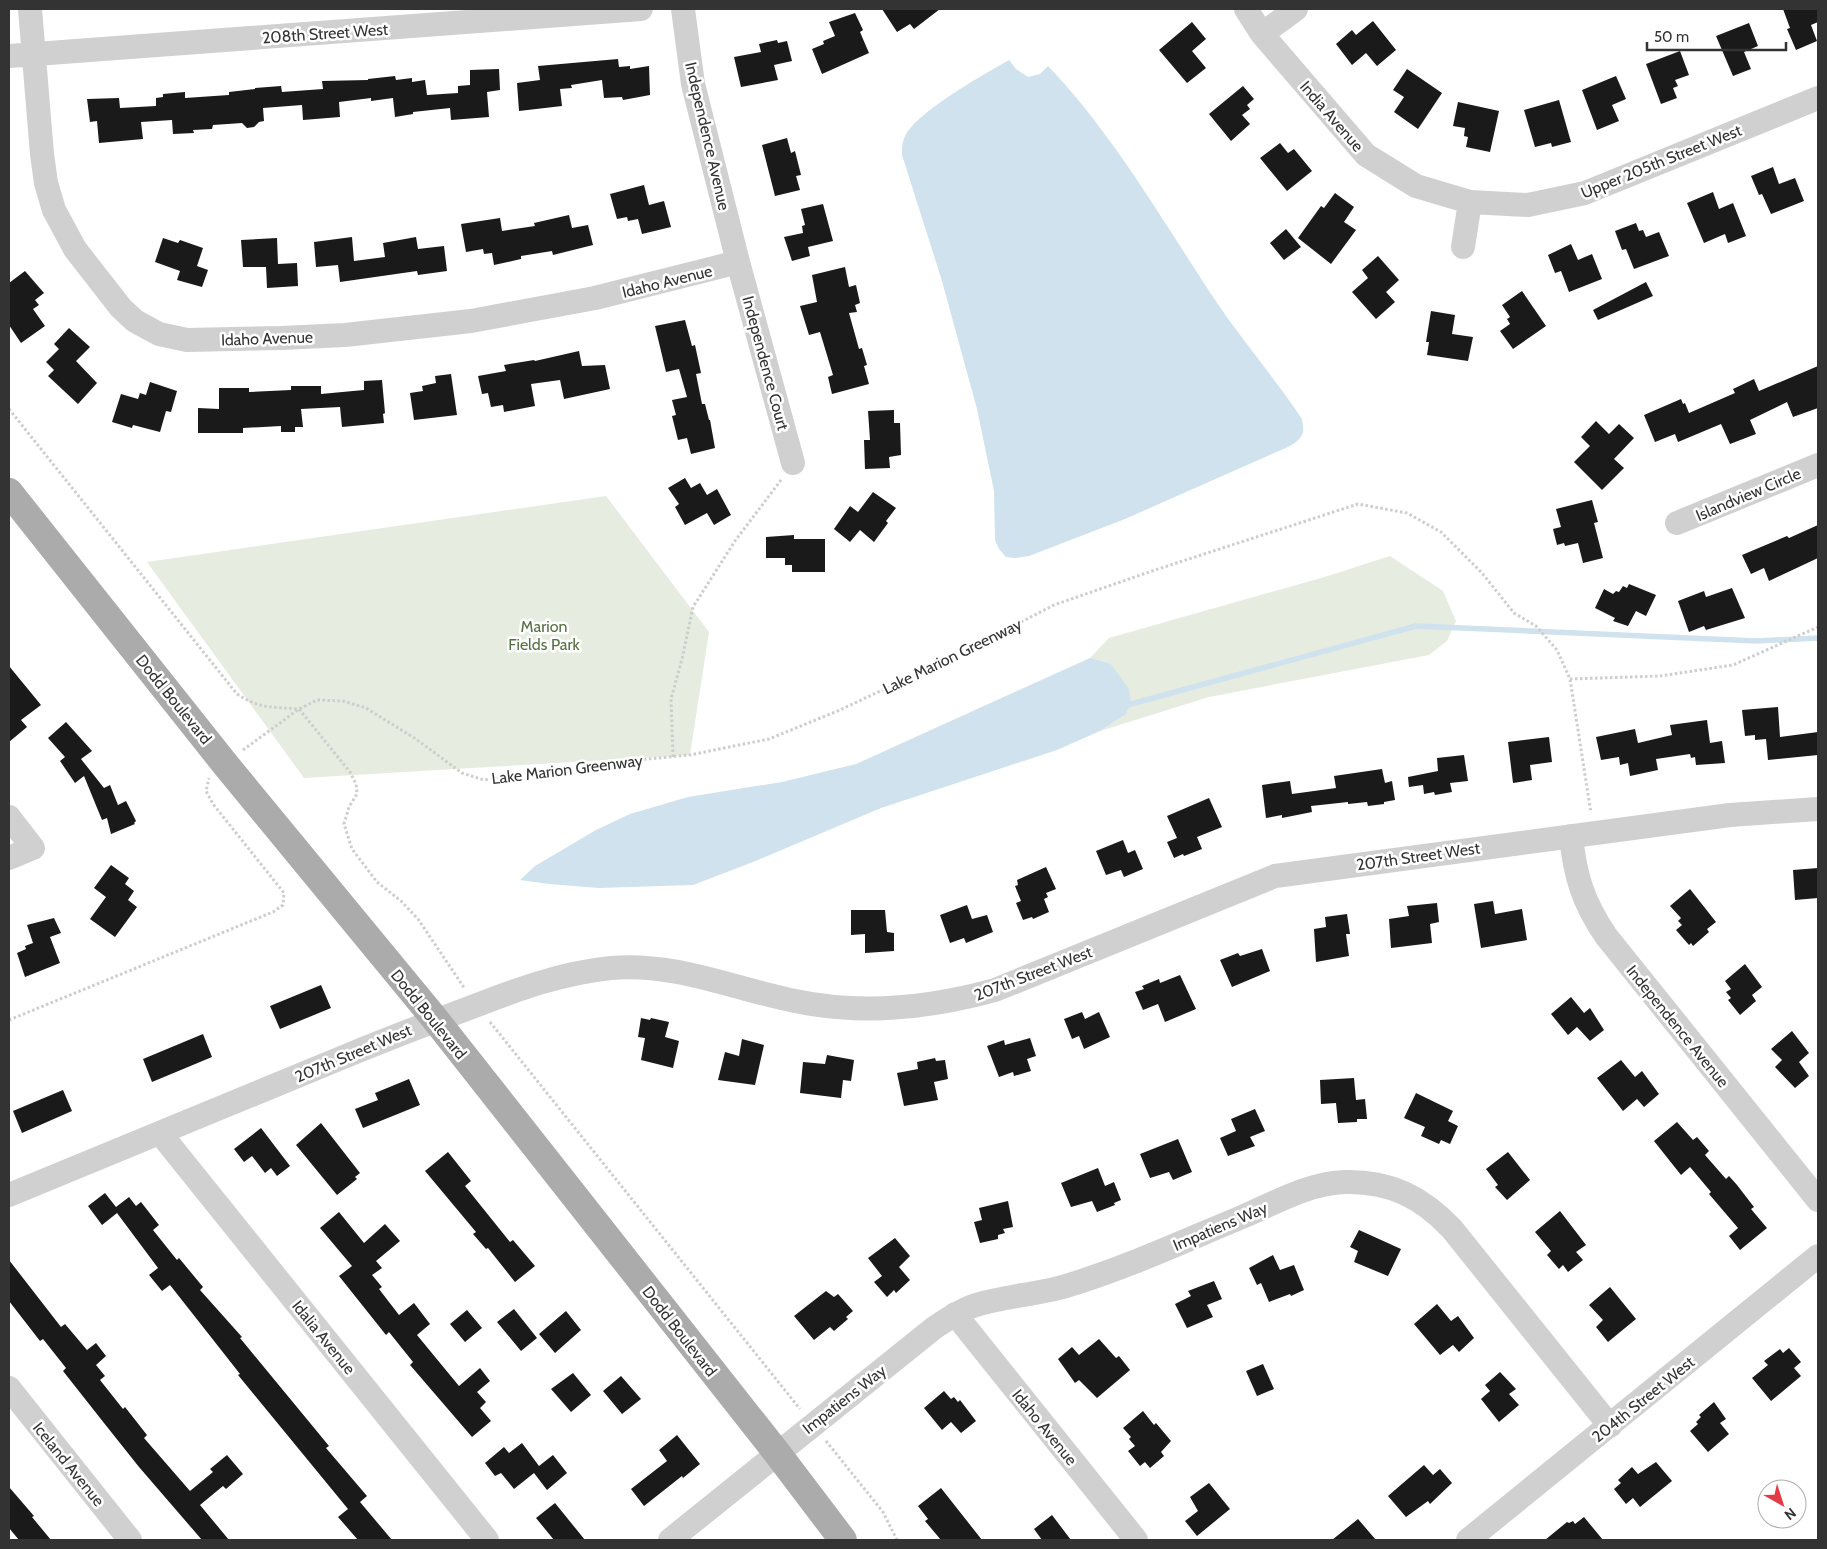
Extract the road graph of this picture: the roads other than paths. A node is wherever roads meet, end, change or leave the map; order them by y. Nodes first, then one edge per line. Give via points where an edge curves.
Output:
1 (30, 9) edge
2 (641, 9) edge
3 (683, 9) edge
4 (1246, 9) edge
5 (1296, 9) edge
6 (365, 19) edge
7 (1262, 34) junction
8 (34, 55) junction
9 (9, 56) edge
10 (1818, 98) edge
11 (1470, 202) junction
12 (1463, 247) dead end
13 (738, 262) junction
14 (793, 463) road end
15 (1818, 465) edge
16 (9, 492) edge
17 (1677, 523) dead end
18 (1818, 809) edge
19 (9, 817) edge
20 (1571, 836) junction
21 (9, 858) edge
22 (435, 1019) junction
23 (160, 1133) junction
24 (9, 1195) edge
25 (1818, 1200) edge
26 (1818, 1256) edge
27 (955, 1314) junction
28 (9, 1388) edge
29 (1610, 1426) junction
30 (777, 1454) junction
31 (130, 1540) edge
32 (487, 1540) edge
33 (670, 1540) edge
34 (842, 1540) edge
35 (1136, 1540) edge
36 (1468, 1540) edge

1 - 8 street, Idaho Avenue
2 - 6 street, 208th Street West
3 - 13 street, Independence Avenue via 693,84
4 - 7 street, India Avenue
5 - 7 street
6 - 8 street, 208th Street West
7 - 11 street, India Avenue via 1366,155 1416,186
8 - 9 street, 208th Street West
8 - 13 street, Idaho Avenue via 44,169 49,196 60,223 75,249 128,315 142,326 168,338 202,340 345,335 471,321 596,298
10 - 11 street, Upper 205th Street West via 1585,192 1528,205
11 - 12 street
13 - 14 street, Independence Court
15 - 17 street, Islandview Circle
16 - 22 main road, Dodd Boulevard via 225,764
18 - 20 street, 207th Street West via 1730,815
19 - 21 street via 33,848
20 - 22 street, 207th Street West via 1276,876 996,990 934,1004 900,1009 830,1007 688,974 615,967 541,981
20 - 25 street, Independence Avenue via 1578,881 1598,923
22 - 23 street, 207th Street West
22 - 30 main road, Dodd Boulevard
23 - 24 street, 207th Street West
23 - 32 street, Idalia Avenue
26 - 29 street, 204th Street West
27 - 29 street, Impatiens Way via 973,1306 1064,1286 1100,1274 1304,1191 1343,1182 1383,1185 1422,1202 1442,1219
27 - 30 street, Impatiens Way
27 - 35 street, Idaho Avenue
28 - 31 street, Iceland Avenue
29 - 36 street, 204th Street West
30 - 33 street, Impatiens Way
30 - 34 main road, Dodd Boulevard

